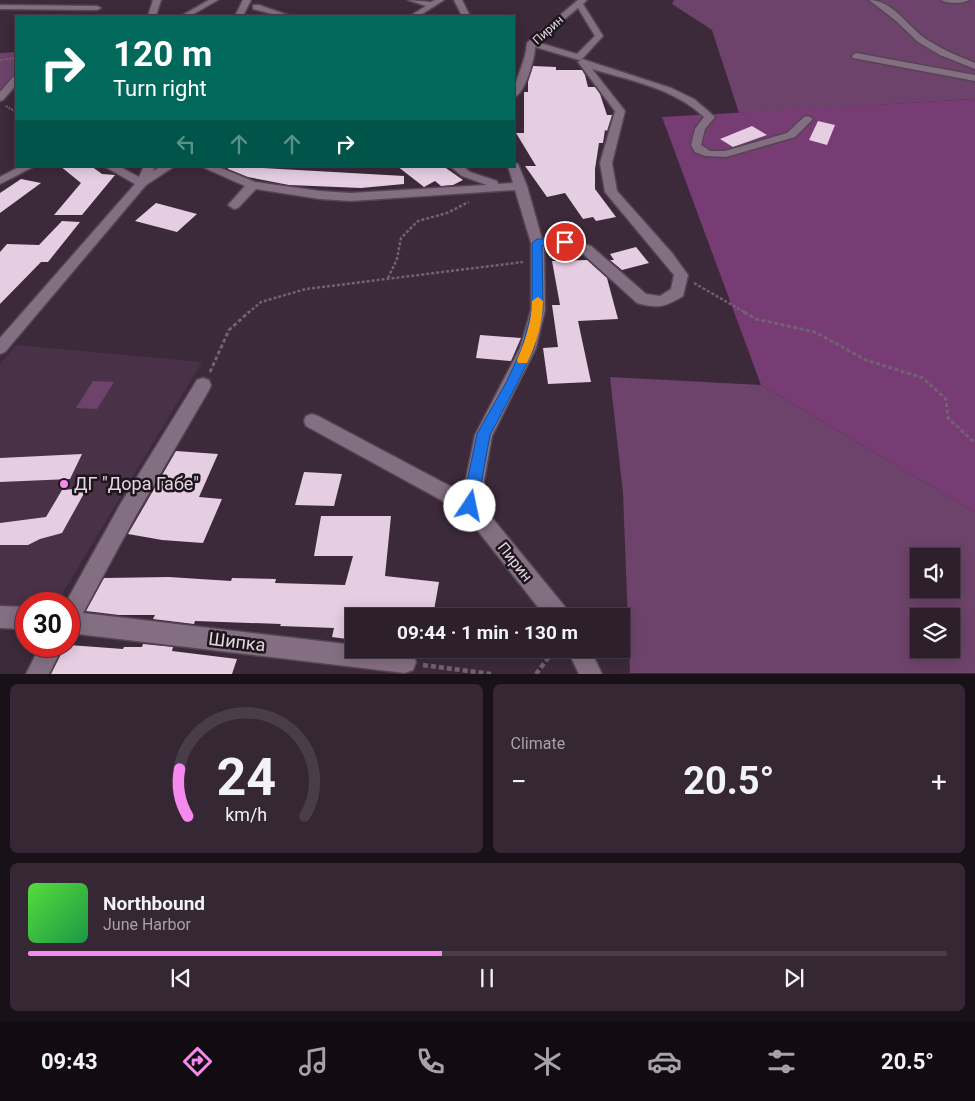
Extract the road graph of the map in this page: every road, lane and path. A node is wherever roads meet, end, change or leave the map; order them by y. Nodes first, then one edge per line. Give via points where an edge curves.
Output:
1 (157, 0) edge
2 (214, 0) edge
3 (247, 0) edge
4 (268, 0) edge
5 (412, 0) edge
6 (440, 0) edge
7 (458, 0) edge
8 (873, 0) edge
9 (945, 0) edge
10 (964, 0) edge
11 (104, 2) dead end
12 (581, 2) edge
13 (433, 5) junction
14 (0, 7) edge
15 (256, 7) junction
16 (97, 8) junction
17 (241, 13) edge
18 (87, 15) edge
19 (152, 15) edge
20 (187, 15) edge
21 (283, 15) edge
22 (416, 15) edge
23 (466, 15) edge
24 (531, 43) junction
25 (856, 56) dead end
26 (15, 58) edge
27 (580, 59) junction
28 (0, 60) edge
29 (975, 66) edge
30 (975, 78) edge
31 (15, 80) edge
32 (515, 92) edge
33 (0, 98) edge
34 (808, 119) dead end
35 (28, 167) edge
36 (111, 167) edge
37 (150, 167) edge
38 (168, 167) edge
39 (208, 167) edge
40 (456, 167) edge
41 (514, 167) edge
42 (0, 181) edge
43 (142, 183) junction
44 (253, 185) junction
45 (502, 186) junction
46 (521, 186) junction
47 (472, 201) dead end
48 (234, 205) dead end
49 (537, 243) junction
50 (538, 259) junction
51 (681, 275) junction
52 (388, 279) junction
53 (0, 348) edge
54 (204, 385) joint
55 (312, 421) dead end
56 (975, 443) edge
57 (470, 506) junction
58 (80, 597) edge
59 (552, 608) edge
60 (0, 616) edge
61 (15, 617) edge
62 (80, 623) edge
63 (46, 657) edge
64 (548, 658) edge
65 (583, 658) edge
66 (405, 662) joint
67 (37, 674) edge
68 (491, 674) edge
69 (536, 674) edge
70 (591, 674) edge

1 - 19 street
2 - 20 street
3 - 17 street
4 - 15 street
5 - 13 street
6 - 13 street
7 - 23 street
8 - 29 street via 921,40
9 - 10 street
11 - 16 street
12 - 24 street, Пирин
12 - 27 street via 599,36
13 - 22 street
14 - 16 street
15 - 17 street
15 - 21 street
16 - 18 street
24 - 27 street
24 - 32 street, Пирин via 532,54
25 - 30 street
26 - 28 path
27 - 34 street via 666,90 700,107 710,117 700,129 696,145 709,154 726,154 791,135
27 - 51 street via 620,111 606,163 611,192
31 - 33 street
35 - 42 street
36 - 43 street
37 - 43 street
38 - 43 street
39 - 44 street
40 - 45 street via 466,174
41 - 46 street
43 - 53 street
44 - 45 street via 351,197
44 - 48 street
45 - 46 street
46 - 49 street
47 - 52 path via 448,213 418,221 401,238 397,259
49 - 50 street
49 - 51 street via 565,242 586,250 642,299 662,302 678,292
50 - 52 path
50 - 57 street via 538,310 528,348 484,434
51 - 56 path via 756,319 815,332 866,360 923,378 946,399 948,418
52 - 54 path via 306,289 261,302 229,330
54 - 58 street via 128,510
55 - 57 street
57 - 59 street, Пирин
60 - 61 street
62 - 66 street, Шипка
63 - 67 street
64 - 69 path
65 - 70 street
66 - 68 path

